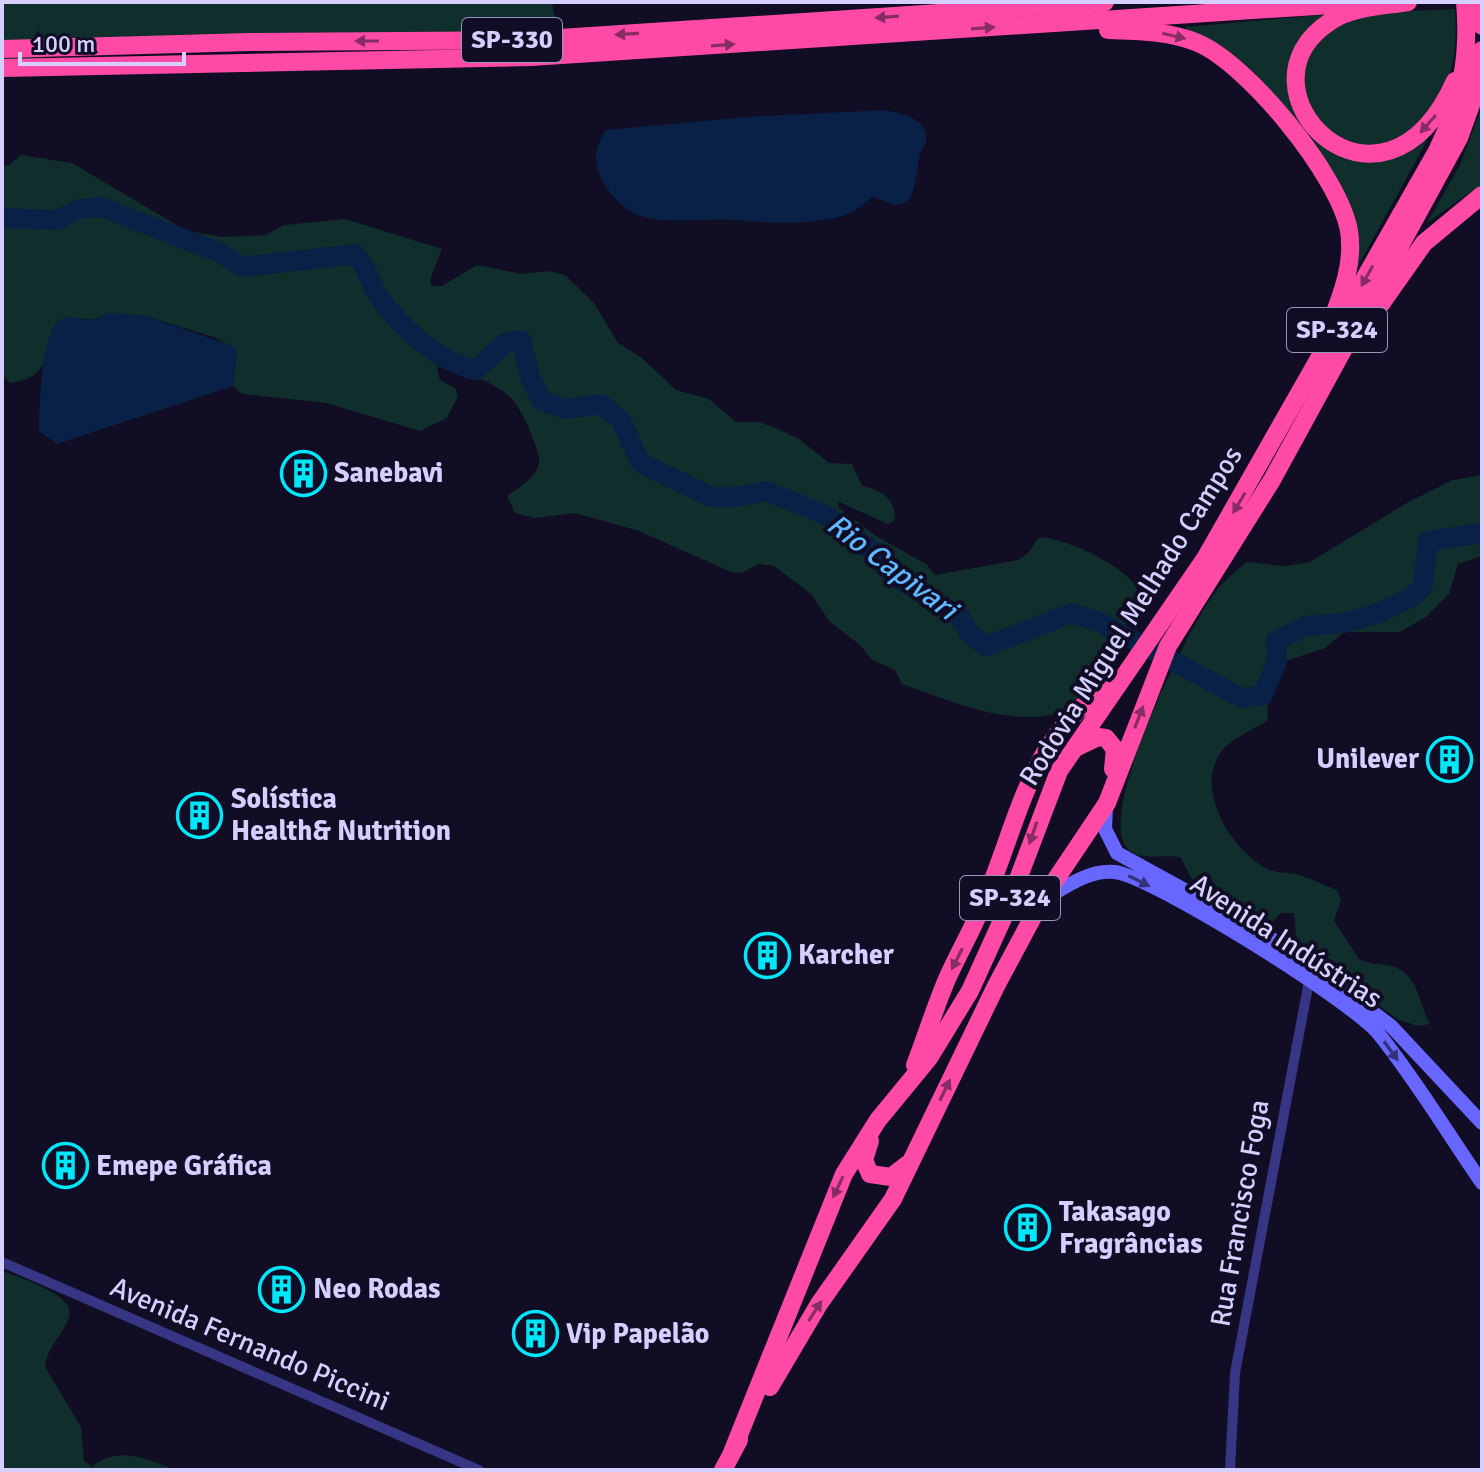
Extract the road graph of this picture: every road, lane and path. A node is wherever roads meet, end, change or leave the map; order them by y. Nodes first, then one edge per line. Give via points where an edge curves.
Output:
1 (1062, 2) edge
2 (1105, 2) edge
3 (1377, 2) edge
4 (1408, 2) edge
5 (1465, 2) edge
6 (1480, 2) edge
7 (1020, 8) junction
8 (1013, 26) junction
9 (1477, 26) edge
10 (2, 49) edge
11 (1474, 53) edge
12 (2, 68) edge
13 (1482, 195) edge
14 (1309, 396) junction
15 (1123, 674) junction
16 (1073, 749) junction
17 (1107, 803) junction
18 (1042, 900) junction
19 (1311, 973) junction
20 (907, 1087) junction
21 (878, 1120) junction
22 (1482, 1123) edge
23 (911, 1161) junction
24 (1482, 1183) edge
25 (2, 1262) edge
26 (733, 1450) junction
27 (479, 1470) edge
28 (723, 1470) edge
29 (1230, 1470) edge

1 - 7 highway
2 - 7 highway, SP-330
3 - 8 highway, SP-330
11 -> 4 highway via 1439,110 1408,143 1361,154 1326,141 1313,128 1297,92 1306,49 1322,29 1344,15
5 - 9 highway
6 - 9 highway
7 -> 10 highway, SP-330 via 530,40
12 -> 8 highway, SP-330 via 531,57
8 -> 14 highway via 1151,32 1200,44 1244,75 1308,151 1340,199 1350,250 1344,287
9 - 11 highway, Rodovia Miguel Melhado Campos / SP-324
11 - 14 highway, Rodovia Miguel Melhado Campos / SP-324 via 1471,105 1459,138
13 - 14 highway via 1416,253
14 -> 15 highway, Rodovia Miguel Melhado Campos / SP-324
17 -> 14 highway, Rodovia Miguel Melhado Campos / SP-324 via 1152,683 1180,627 1239,538
15 - 16 highway, Rodovia Miguel Melhado Campos / SP-324
15 -> 20 highway via 1066,719 1047,747 1012,821
16 - 17 highway via 1098,737 1113,745 1116,755
16 -> 20 highway, Rodovia Miguel Melhado Campos / SP-324 via 1046,797 1004,916 970,991
17 - 18 highway, Rodovia Miguel Melhado Campos / SP-324
17 - 19 street, Avenida Indústrias via 1105,829 1117,853 1263,933
18 -> 19 street, Avenida Indústrias via 1093,873 1119,872
23 -> 18 highway, Rodovia Miguel Melhado Campos / SP-324
19 - 22 street, Avenida Indústrias via 1391,1026
19 -> 24 street, Avenida Indústrias via 1376,1031
19 - 29 street, Rua Francisco Foga via 1235,1373
20 - 21 highway, Rodovia Miguel Melhado Campos / SP-324
21 - 23 highway via 864,1160 866,1169 876,1177 891,1177
21 -> 26 highway, Rodovia Miguel Melhado Campos / SP-324 via 832,1199
26 -> 23 highway, Rodovia Miguel Melhado Campos / SP-324 via 796,1340 893,1199
25 - 27 street, Avenida Fernando Piccini
26 - 28 highway, Rodovia Miguel Melhado Campos / SP-324

